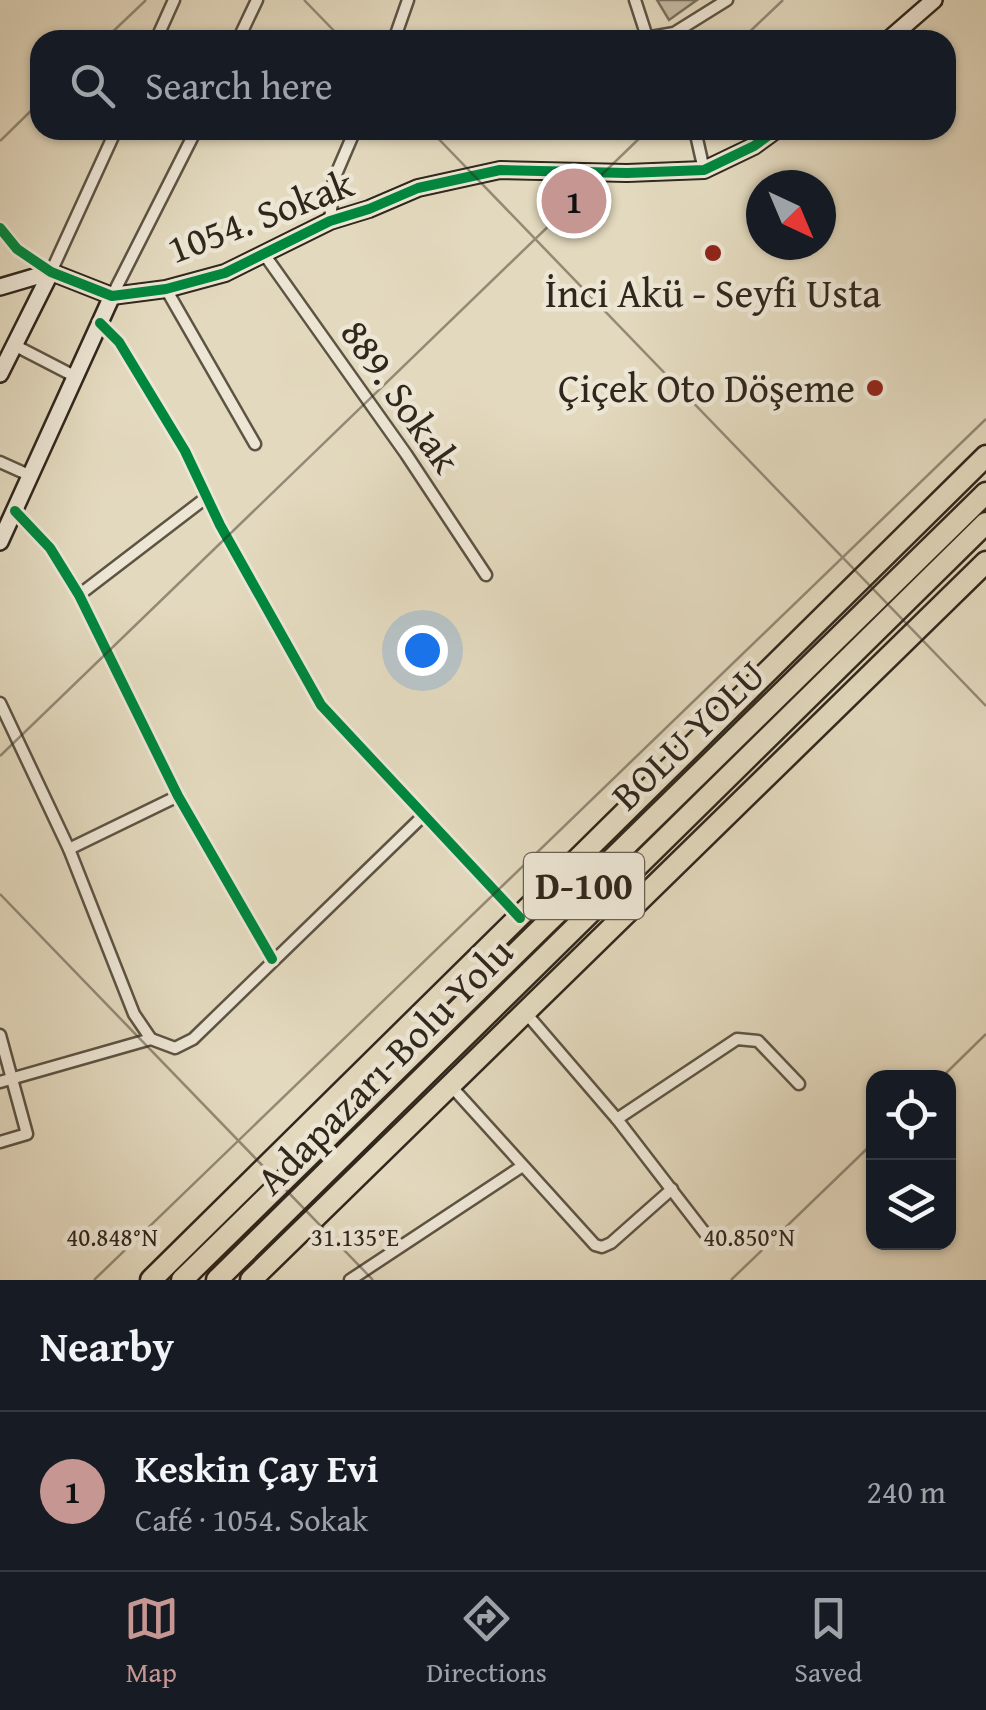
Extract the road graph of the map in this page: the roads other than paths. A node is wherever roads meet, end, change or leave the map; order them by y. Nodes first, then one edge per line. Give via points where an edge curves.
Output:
1 (174, 0) edge
2 (257, 0) edge
3 (408, 0) edge
4 (635, 0) edge
5 (728, 0) edge
6 (931, 1) edge
7 (160, 30) edge
8 (243, 30) edge
9 (398, 30) edge
10 (645, 30) edge
11 (684, 30) edge
12 (899, 30) edge
13 (111, 140) edge
14 (191, 140) edge
15 (351, 140) edge
16 (697, 140) edge
17 (762, 140) edge
18 (704, 170) junction
19 (330, 221) junction
20 (0, 228) edge
21 (264, 254) junction
22 (51, 272) junction
23 (0, 287) edge
24 (166, 289) junction
25 (112, 296) junction
26 (100, 323) junction
27 (14, 345) junction
28 (0, 374) edge
29 (76, 377) junction
30 (255, 444) dead end
31 (986, 456) edge
32 (0, 462) edge
33 (30, 476) junction
34 (986, 492) edge
35 (207, 496) junction
36 (15, 511) junction
37 (986, 523) edge
38 (0, 542) edge
39 (986, 562) edge
40 (486, 575) dead end
41 (79, 595) junction
42 (0, 703) edge
43 (178, 796) junction
44 (424, 815) junction
45 (69, 849) junction
46 (520, 918) junction
47 (272, 959) junction
48 (524, 1012) junction
49 (0, 1035) edge
50 (151, 1040) junction
51 (5, 1080) edge
52 (799, 1084) dead end
53 (450, 1085) junction
54 (617, 1119) junction
55 (0, 1142) edge
56 (521, 1167) junction
57 (672, 1189) junction
58 (711, 1241) dead end
59 (150, 1280) edge
60 (182, 1280) edge
61 (217, 1280) edge
62 (251, 1280) edge
63 (350, 1280) edge

1 - 7 street
2 - 8 street
3 - 9 street
4 - 10 street
5 - 11 street
6 - 12 street
13 - 22 street
14 - 25 street
15 - 19 street via 334,180
16 - 18 street
17 - 18 street, 1054. Sokak
18 - 19 street, 1054. Sokak via 500,170 418,188
19 - 21 street, 1054. Sokak
20 - 22 street via 16,249
21 - 24 street, 1054. Sokak
21 - 40 street, 889. Sokak
22 - 23 street
22 - 25 street
22 - 27 street
24 - 25 street, 1054. Sokak
24 - 30 street
25 - 26 street
26 - 29 street
26 - 35 street via 186,451
27 - 28 street
27 - 29 street
29 - 33 street
31 - 46 highway
32 - 33 street
33 - 36 street
34 - 60 highway, BOLU YOLU / D-100
35 - 41 street
35 - 44 street via 321,705
36 - 38 street
36 - 41 street via 50,548
37 - 61 highway, Adapazarı-Bolu Yolu / D-100
39 - 48 highway
41 - 43 street
42 - 45 street
43 - 45 street
43 - 47 street
44 - 46 street
44 - 47 street
45 - 50 street via 134,1014
46 - 59 highway
47 - 50 street via 193,1039 175,1048
48 - 53 highway
48 - 54 street
49 - 51 street
50 - 51 street
51 - 55 street via 27,1134
52 - 54 street via 758,1041 737,1039
53 - 56 street
53 - 62 highway
54 - 57 street
56 - 57 street via 598,1246 612,1243
56 - 63 street
57 - 58 street

